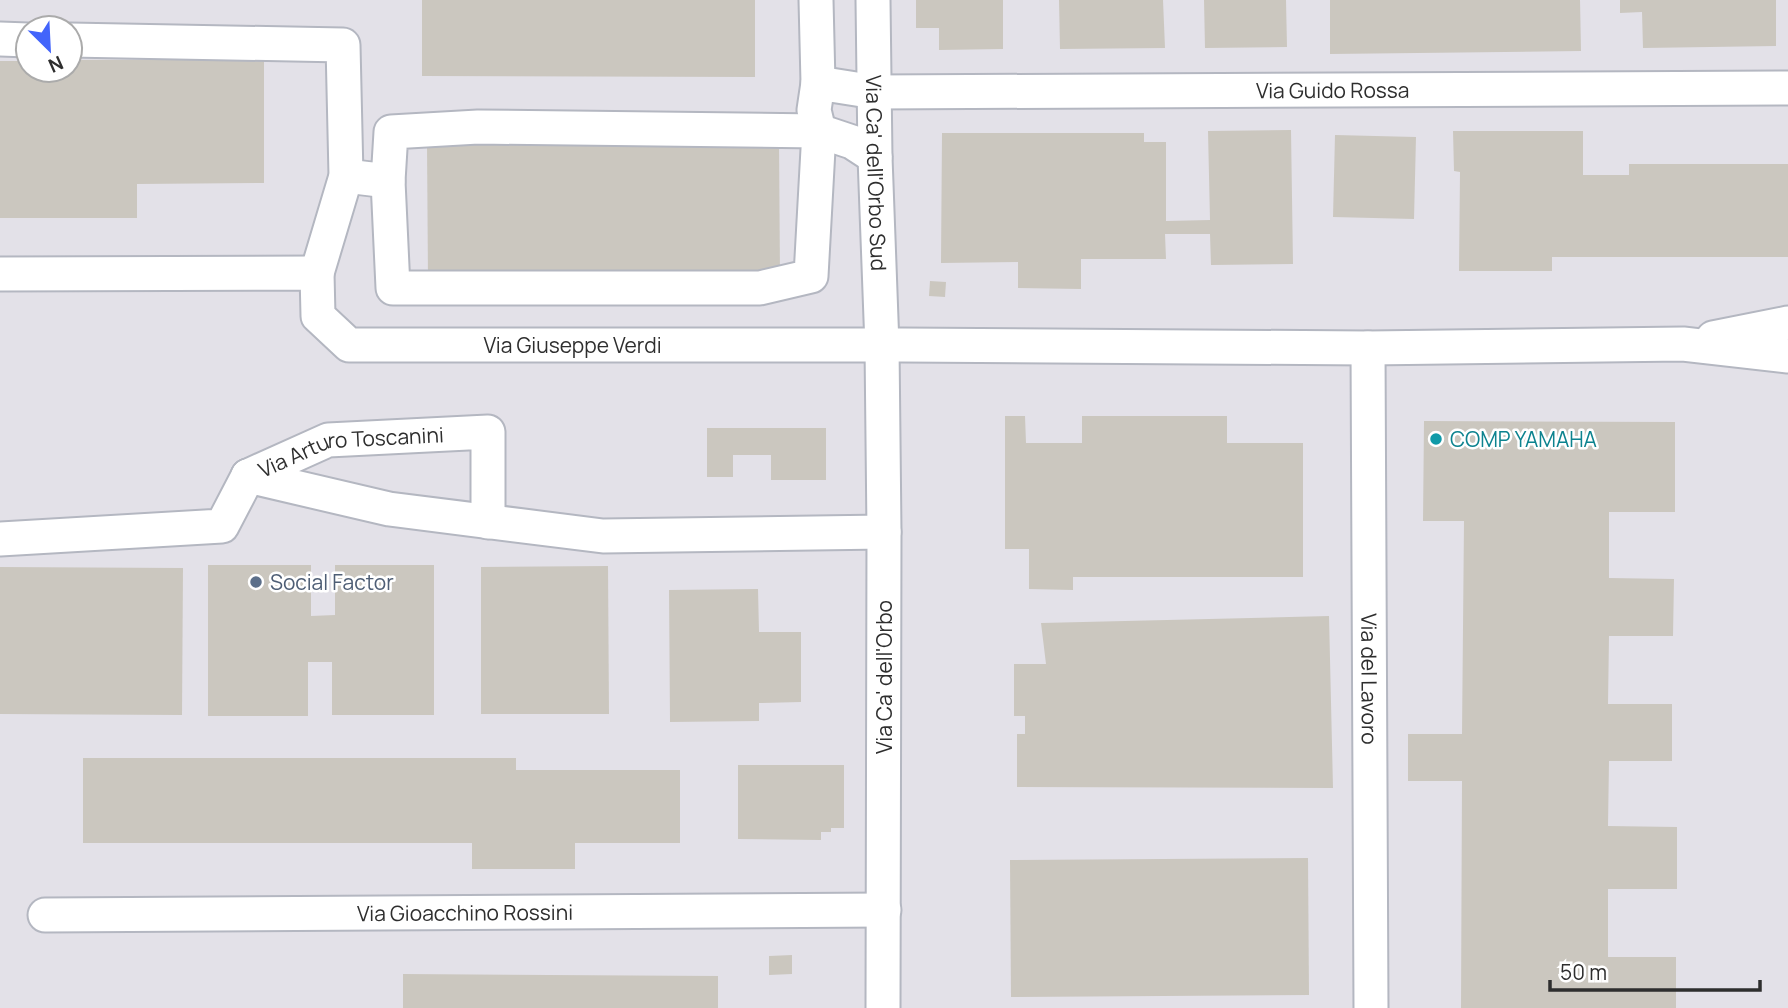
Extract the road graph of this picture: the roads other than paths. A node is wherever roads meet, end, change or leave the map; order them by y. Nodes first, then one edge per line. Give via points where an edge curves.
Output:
1 (816, 0) edge
2 (873, 0) edge
3 (84, 40) edge
4 (818, 83) junction
5 (1788, 88) edge
6 (875, 92) junction
7 (819, 131) junction
8 (875, 158) junction
9 (346, 176) junction
10 (388, 181) junction
11 (317, 273) junction
12 (0, 274) edge
13 (1788, 323) edge
14 (1683, 344) junction
15 (882, 345) junction
16 (1368, 348) junction
17 (1788, 356) edge
18 (248, 475) junction
19 (488, 522) junction
20 (884, 532) junction
21 (0, 539) edge
22 (884, 910) junction
23 (45, 915) dead end
24 (883, 1008) edge
25 (1371, 1008) edge

1 - 4 street
2 - 6 street, Via Ca' dell'Orbo Sud
3 - 9 street, Via Giuseppe Verdi via 343,45
4 - 6 street, Via Guido Rossa
4 - 7 street via 814,110
5 - 6 street, Via Guido Rossa
6 - 8 street, Via Ca' dell'Orbo Sud
7 - 8 street via 852,142
7 - 10 street via 478,127 391,132
7 - 10 street via 811,276 760,288 393,288
8 - 15 street, Via Ca' dell'Orbo Sud
9 - 10 street
9 - 11 street, Via Giuseppe Verdi
11 - 12 street
11 - 15 street, Via Giuseppe Verdi via 318,316 349,345
13 - 14 street
14 - 16 street
14 - 17 street
15 - 16 street
15 - 20 street, Via Ca' dell'Orbo
16 - 25 street, Via del Lavoro
18 - 19 street, Via Arturo Toscanini via 389,509
18 - 19 street, Via Arturo Toscanini via 328,440 488,432
18 - 21 street via 222,526
19 - 20 street, Via Arturo Toscanini via 603,536
20 - 22 street, Via Ca' dell'Orbo
22 - 23 street, Via Gioacchino Rossini
22 - 24 street, Via Ca' dell'Orbo

